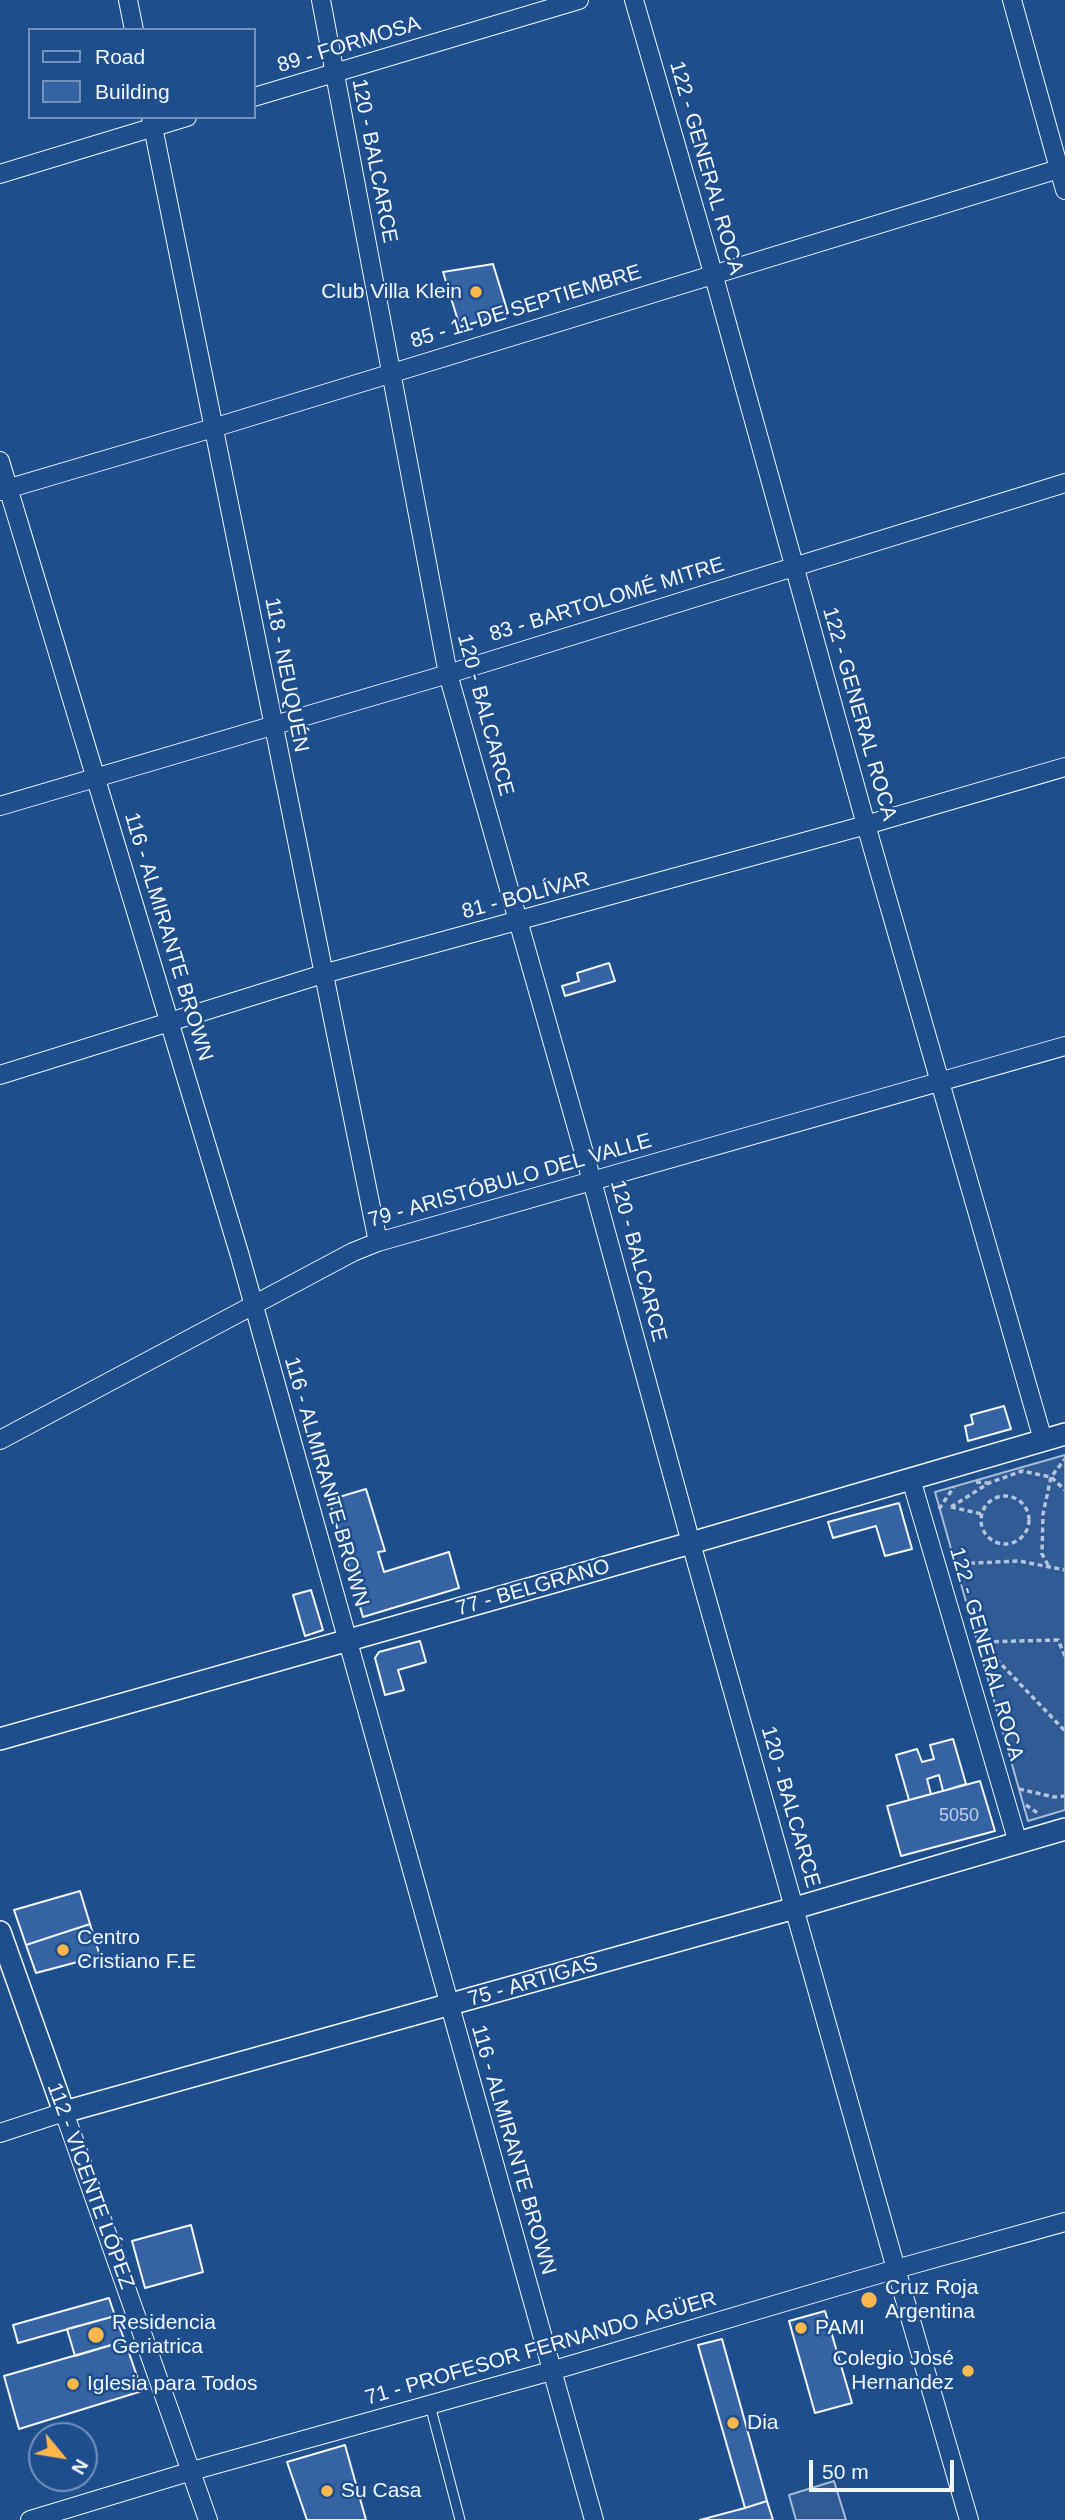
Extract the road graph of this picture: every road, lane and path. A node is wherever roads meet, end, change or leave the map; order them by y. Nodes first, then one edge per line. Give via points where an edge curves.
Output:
1 (128, 0) edge
2 (321, 0) edge
3 (579, 0) edge
4 (634, 0) edge
5 (1012, 0) edge
6 (134, 28) edge
7 (334, 73) junction
8 (256, 96) edge
9 (173, 119) edge
10 (152, 122) edge
11 (1062, 167) edge
12 (0, 174) edge
13 (1065, 190) edge
14 (713, 273) junction
15 (392, 372) junction
16 (213, 428) junction
17 (0, 461) edge
18 (1065, 482) edge
19 (4, 490) edge
20 (794, 566) junction
21 (448, 674) junction
22 (273, 725) junction
23 (1065, 767) edge
24 (95, 777) junction
25 (0, 806) edge
26 (866, 825) junction
27 (518, 922) junction
28 (323, 974) junction
29 (170, 1023) junction
30 (1065, 1046) edge
31 (0, 1075) edge
32 (941, 1080) junction
33 (592, 1181) junction
34 (378, 1242) junction
35 (252, 1305) junction
36 (1065, 1434) edge
37 (0, 1440) edge
38 (1042, 1440) junction
39 (1065, 1459) edge
40 (1051, 1477) junction
41 (911, 1479) junction
42 (1065, 1490) edge
43 (982, 1514) junction
44 (691, 1543) junction
45 (950, 1565) dead end
46 (1048, 1565) junction
47 (1065, 1570) edge
48 (348, 1640) junction
49 (1065, 1656) edge
50 (1065, 1731) edge
51 (0, 1739) edge
52 (1014, 1788) dead end
53 (1065, 1796) edge
54 (1065, 1829) edge
55 (1018, 1843) junction
56 (795, 1908) junction
57 (0, 1932) edge
58 (449, 2006) junction
59 (64, 2112) junction
60 (0, 2133) edge
61 (1065, 2222) edge
62 (896, 2269) junction
63 (551, 2371) junction
64 (430, 2405) junction
65 (192, 2471) junction
66 (30, 2520) edge
67 (208, 2520) edge
68 (460, 2520) edge
69 (594, 2520) edge
70 (969, 2520) edge

1 - 6 street
2 - 7 street, 120 - BALCARCE
3 - 7 street, 89 - FORMOSA
4 - 14 street, 122 - GENERAL ROCA
5 - 11 street
7 - 8 street, 89 - FORMOSA
7 - 15 street, 120 - BALCARCE
9 - 10 street
10 - 12 street
10 - 16 street, 118 - NEUQUÉN
11 - 13 street
11 - 14 street, 85 - 11 DE SEPTIEMBRE
14 - 15 street, 85 - 11 DE SEPTIEMBRE
14 - 20 street, 122 - GENERAL ROCA
15 - 16 street, 85 - 11 DE SEPTIEMBRE
15 - 21 street, 120 - BALCARCE
16 - 19 street, 85 - 11 DE SEPTIEMBRE
16 - 22 street, 118 - NEUQUÉN
17 - 19 street, 116 - ALMIRANTE BROWN
18 - 20 street, 83 - BARTOLOMÉ MITRE
19 - 24 street, 116 - ALMIRANTE BROWN
20 - 21 street, 83 - BARTOLOMÉ MITRE
20 - 26 street, 122 - GENERAL ROCA
21 - 22 street, 83 - BARTOLOMÉ MITRE
21 - 27 street, 120 - BALCARCE
22 - 24 street, 83 - BARTOLOMÉ MITRE
22 - 28 street, 118 - NEUQUÉN
23 - 26 street, 81 - BOLÍVAR
24 - 25 street, 83 - BARTOLOMÉ MITRE
24 - 29 street, 116 - ALMIRANTE BROWN
26 - 27 street, 81 - BOLÍVAR
26 - 32 street, 122 - GENERAL ROCA
27 - 28 street, 81 - BOLÍVAR
27 - 33 street, 120 - BALCARCE
28 - 29 street, 81 - BOLÍVAR
28 - 34 street, 118 - NEUQUÉN
29 - 31 street, 81 - BOLÍVAR
29 - 35 street, 116 - ALMIRANTE BROWN
30 - 32 street, 79 - ARISTÓBULO DEL VALLE
32 - 33 street, 79 - ARISTÓBULO DEL VALLE
32 - 38 street, 122 - GENERAL ROCA
33 - 34 street, 79 - ARISTÓBULO DEL VALLE
33 - 44 street, 120 - BALCARCE
34 - 35 street, 79 - ARISTÓBULO DEL VALLE
35 - 37 street, 79 - ARISTÓBULO DEL VALLE
35 - 48 street, 116 - ALMIRANTE BROWN
36 - 38 street, 77 - BELGRANO
38 - 41 street, 77 - BELGRANO
39 - 40 path
40 - 42 path
40 - 43 path via 1021,1471 989,1483 951,1507
40 - 46 path via 1041,1533 1042,1554
41 - 44 street, 77 - BELGRANO
41 - 55 street, 122 - GENERAL ROCA
43 - 43 path via 988,1536 1002,1544 1018,1540 1028,1527 1025,1505 1012,1496 997,1497
44 - 48 street, 77 - BELGRANO
44 - 56 street, 120 - BALCARCE
45 - 46 path via 1019,1561
46 - 47 path
48 - 51 street, 77 - BELGRANO
48 - 58 street, 116 - ALMIRANTE BROWN
49 - 50 path via 1058,1640 980,1642
52 - 53 path
54 - 55 street, 75 - ARTIGAS
55 - 56 street, 75 - ARTIGAS
56 - 58 street, 75 - ARTIGAS
56 - 62 street, 120 - BALCARCE
57 - 59 street, 112 - VICENTE LÓPEZ
58 - 59 street, 75 - ARTIGAS
58 - 63 street, 116 - ALMIRANTE BROWN
59 - 60 street, 75 - ARTIGAS
59 - 65 street, 112 - VICENTE LÓPEZ
61 - 62 street, 71 - PROFESOR FERNANDO AGÜER
62 - 63 street, 71 - PROFESOR FERNANDO AGÜER
62 - 70 street, 120 - BALCARCE
63 - 64 street, 71 - PROFESOR FERNANDO AGÜER
63 - 69 street, 116 - ALMIRANTE BROWN
64 - 65 street, 71 - PROFESOR FERNANDO AGÜER
64 - 68 lane
65 - 66 street, 71 - PROFESOR FERNANDO AGÜER
65 - 67 street, 112 - VICENTE LÓPEZ

